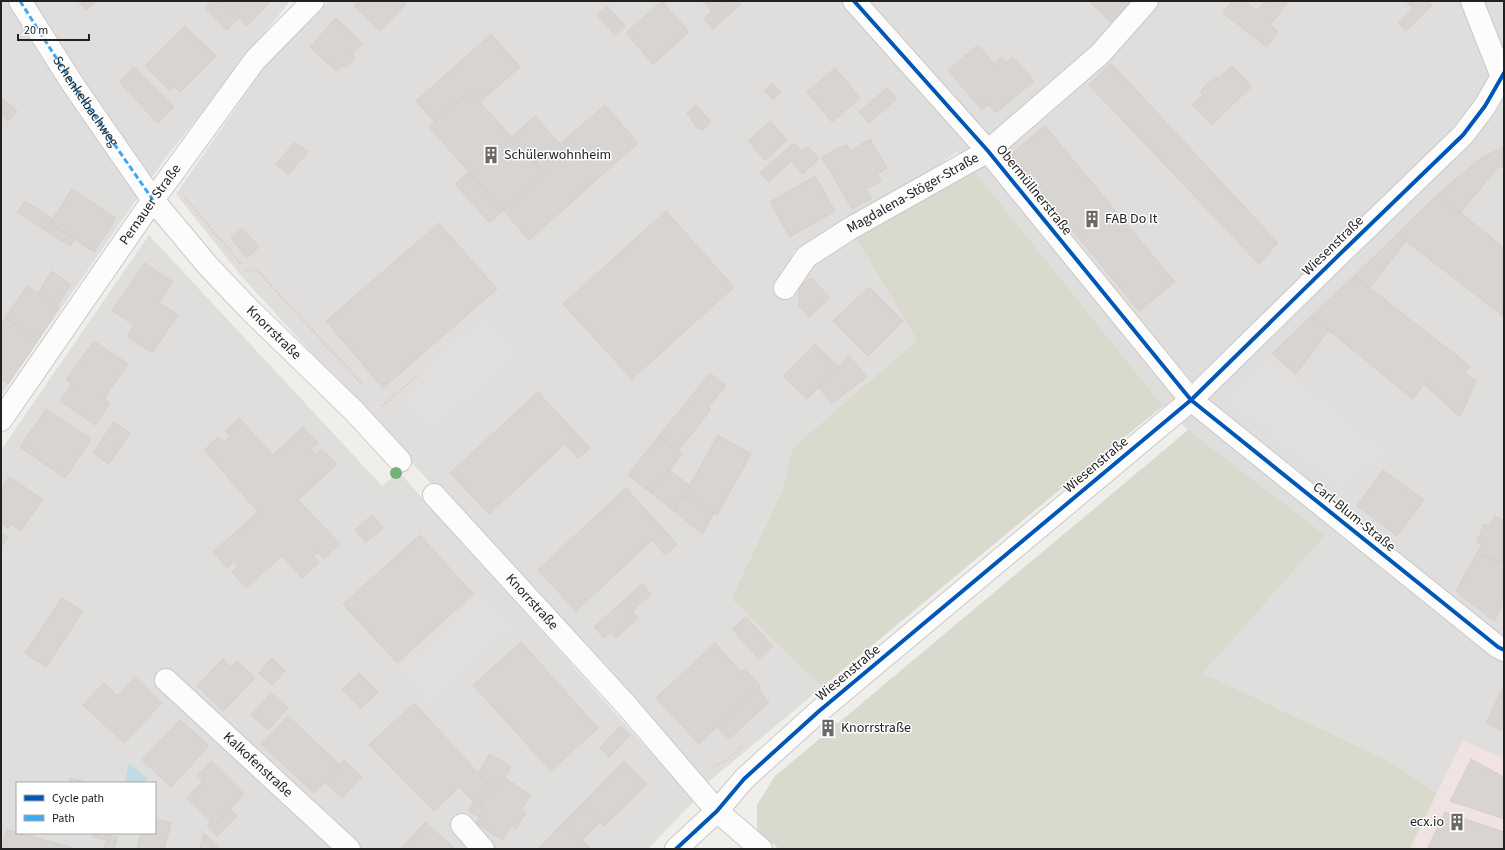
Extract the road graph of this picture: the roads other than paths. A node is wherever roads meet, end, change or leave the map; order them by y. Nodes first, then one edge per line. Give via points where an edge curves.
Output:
1 (20, 1) edge
2 (314, 1) edge
3 (854, 1) edge
4 (1147, 1) edge
5 (1472, 1) edge
6 (1503, 76) edge
7 (988, 151) junction
8 (153, 200) junction
9 (785, 288) dead end
10 (1191, 400) junction
11 (1, 420) edge
12 (400, 461) dead end
13 (434, 495) dead end
14 (1502, 644) edge
15 (166, 680) dead end
16 (717, 811) junction
17 (462, 825) dead end
18 (349, 849) edge
19 (483, 849) edge
20 (676, 849) edge
21 (761, 849) edge

1 - 8 street, Schenkelbachweg via 74,86
2 - 8 street, Pernauer Straße via 255,60
3 - 7 street, Obermüllnerstraße
4 - 7 street, Magdalena-Stöger-Straße via 1100,54
5 - 6 street
6 - 10 street, Wiesenstraße via 1463,135
7 - 9 street, Magdalena-Stöger-Straße via 851,228 806,257
7 - 10 street, Obermüllnerstraße
8 - 11 street, Pernauer Straße
8 - 12 street, Knorrstraße via 209,267 354,411
10 - 14 street, Carl-Blum-Straße
10 - 16 street, Wiesenstraße via 818,712 744,779
13 - 16 street, Knorrstraße via 627,706
15 - 18 street, Kalkofenstraße
16 - 20 street, Wiesenstraße
16 - 21 street, Knorrstraße
17 - 19 street

